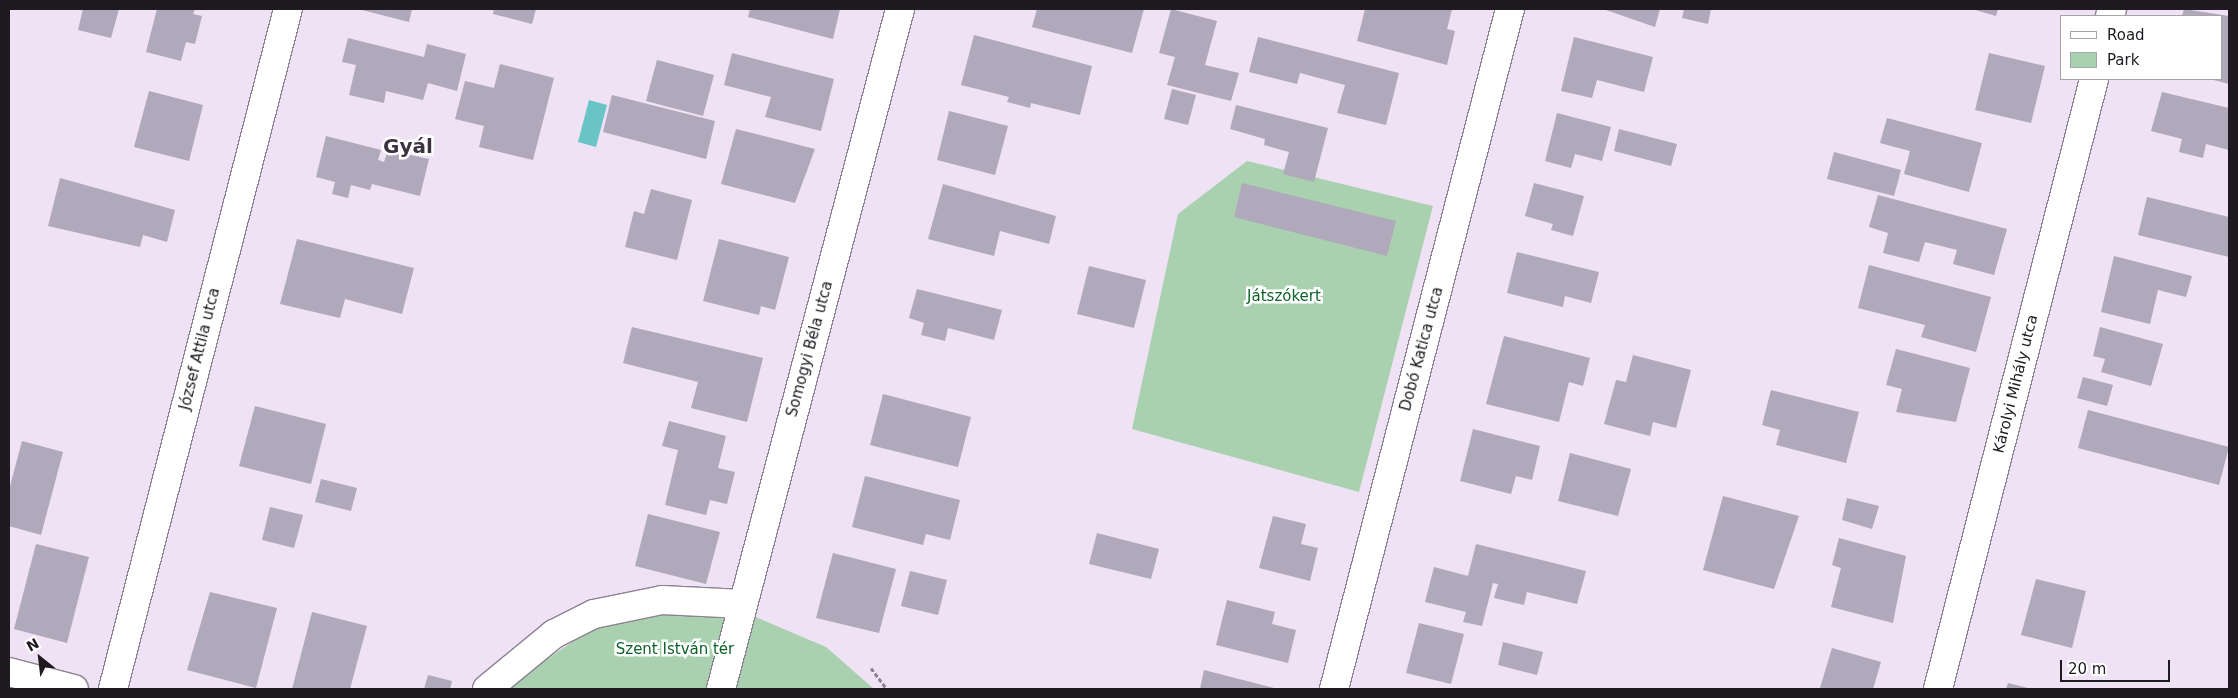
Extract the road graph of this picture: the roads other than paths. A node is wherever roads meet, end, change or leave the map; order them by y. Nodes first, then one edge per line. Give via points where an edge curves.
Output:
1 (288, 9) edge
2 (900, 9) edge
3 (1510, 9) edge
4 (2094, 80) edge
5 (743, 604) junction
6 (9, 672) edge
7 (74, 689) edge
8 (113, 689) edge
9 (487, 689) edge
10 (721, 689) edge
11 (1334, 689) edge
12 (1938, 689) edge

1 - 8 street, József Attila utca
2 - 5 street, Somogyi Béla utca
3 - 11 street, Dobó Katica utca
4 - 12 street, Károlyi Mihály utca
5 - 9 street via 662,600 594,614 554,634
5 - 10 street, Somogyi Béla utca
6 - 7 street

